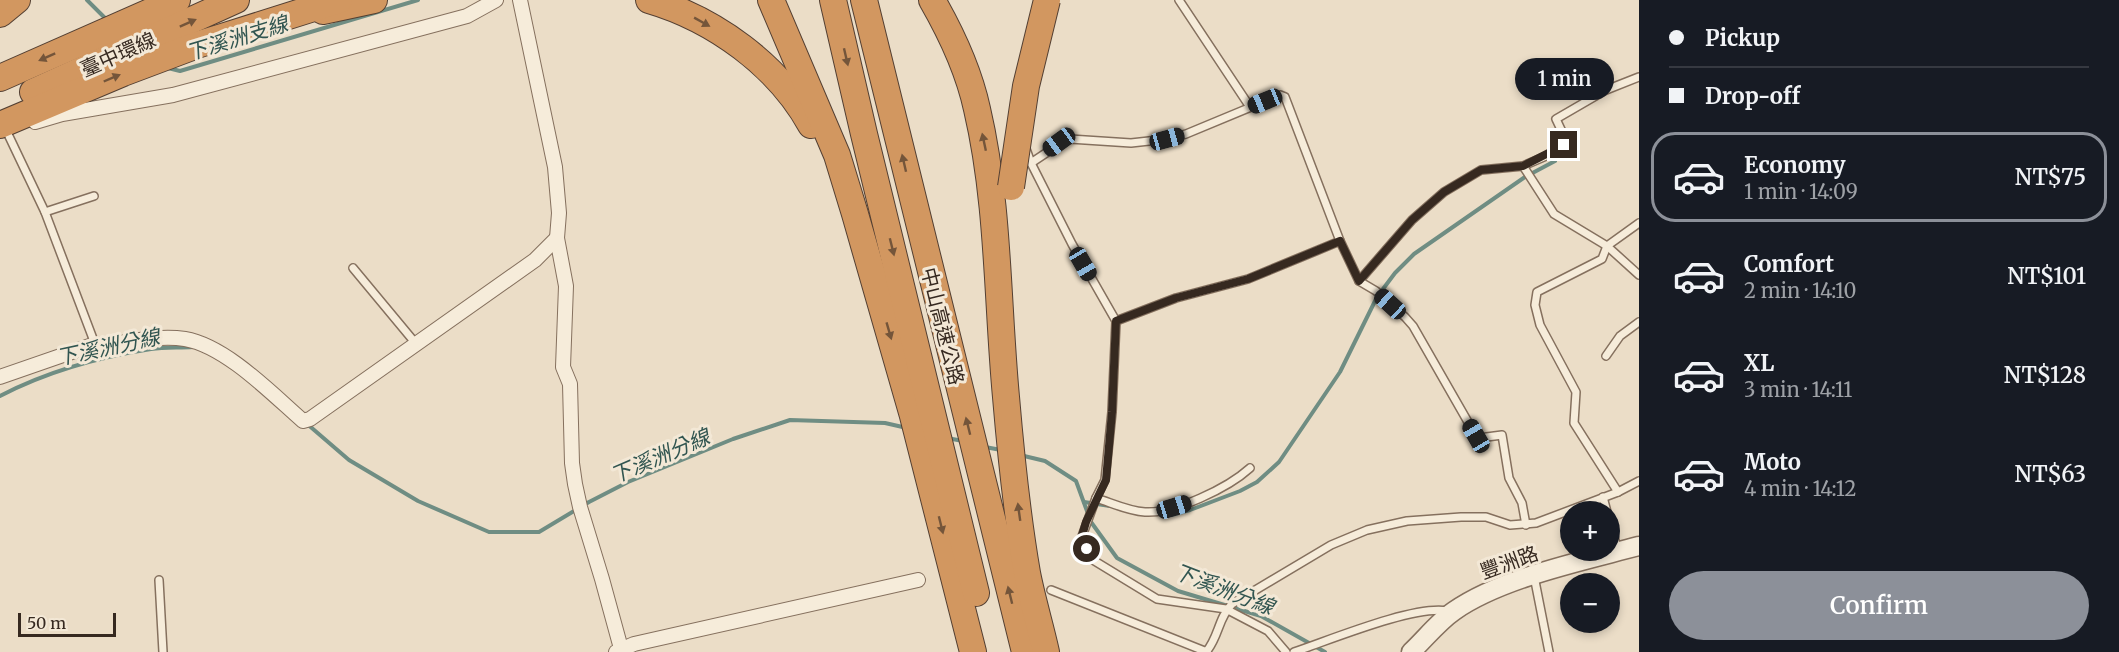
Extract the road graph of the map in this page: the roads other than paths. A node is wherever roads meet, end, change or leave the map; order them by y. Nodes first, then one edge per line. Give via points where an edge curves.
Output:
1 (17, 0) edge
2 (177, 0) edge
3 (236, 0) edge
4 (339, 0) edge
5 (374, 0) edge
6 (496, 0) edge
7 (520, 0) edge
8 (649, 0) edge
9 (771, 0) edge
10 (833, 0) edge
11 (864, 0) edge
12 (933, 0) edge
13 (1045, 0) edge
14 (1179, 0) edge
15 (0, 14) edge
16 (270, 23) junction
17 (1639, 77) edge
18 (0, 78) edge
19 (1250, 107) junction
20 (2, 123) edge
21 (1031, 163) junction
22 (1523, 166) junction
23 (1002, 193) junction
24 (94, 196) dead end
25 (45, 212) junction
26 (855, 214) junction
27 (1639, 223) edge
28 (557, 238) junction
29 (1340, 241) junction
30 (1607, 246) junction
31 (352, 268) dead end
32 (1639, 275) edge
33 (1362, 283) junction
34 (1116, 321) junction
35 (1639, 322) edge
36 (95, 344) junction
37 (417, 345) junction
38 (1606, 356) dead end
39 (0, 376) edge
40 (921, 409) junction
41 (937, 468) junction
42 (1250, 468) dead end
43 (1639, 481) edge
44 (1618, 492) junction
45 (1604, 497) junction
46 (1096, 498) junction
47 (1605, 501) edge
48 (1526, 525) junction
49 (1639, 546) edge
50 (1620, 551) edge
51 (1586, 561) edge
52 (1534, 576) junction
53 (159, 580) dead end
54 (918, 580) dead end
55 (1052, 590) dead end
56 (1226, 609) junction
57 (1453, 612) junction
58 (620, 651) edge
59 (163, 652) edge
60 (974, 652) edge
61 (990, 652) edge
62 (1024, 652) edge
63 (1046, 652) edge
64 (1206, 652) edge
65 (1286, 652) edge
66 (1294, 652) edge
67 (1410, 652) edge
68 (1549, 652) edge

1 - 15 highway
2 -> 18 highway, 臺中環線
20 -> 3 highway, 臺中環線
4 - 16 highway
5 - 16 highway
6 - 20 street via 466,16 173,95
7 - 28 street via 555,167
8 -> 26 highway via 703,22 740,45 774,76 801,106
9 - 26 highway via 837,155
10 -> 40 highway, 中山高速公路
62 -> 11 highway, 中山高速公路
23 -> 12 highway via 986,152 977,106 960,58
13 - 21 lane via 1028,65 1018,127
13 - 23 highway, bridge
14 - 19 lane
20 -> 16 highway via 200,44
17 - 22 lane via 1606,90 1556,119 1565,138 1564,145
19 - 21 lane via 1167,139 1131,143 1071,139
19 - 29 lane via 1281,95 1285,97
20 - 25 lane
21 - 34 lane
22 - 30 lane via 1554,214
22 - 33 lane via 1481,170 1444,192 1412,220
63 -> 23 highway via 1027,574 1013,477 1006,399
24 - 25 lane
25 - 36 lane
26 -> 40 highway
27 - 30 lane
28 - 37 street via 535,260
28 - 58 street via 566,286 563,367 570,384 575,484
29 - 33 lane
29 - 34 lane via 1248,279 1176,298
30 - 32 lane
30 - 44 lane via 1602,259 1537,292 1535,305 1540,325 1576,392 1574,423
31 - 37 lane
33 - 48 lane via 1413,326 1476,436 1502,435 1509,478 1522,503
34 - 46 lane via 1106,480
35 - 38 lane via 1620,336
36 - 37 street via 191,340 224,354 303,421
36 - 39 street
40 - 41 highway, 中山高速公路
41 -> 60 highway
41 - 61 highway, 中山高速公路
42 - 46 lane via 1225,487 1160,511 1128,509
43 - 44 lane
44 - 45 lane
45 - 47 lane
45 - 48 lane
46 - 56 lane via 1081,539 1093,560 1157,599
48 - 56 lane via 1510,525 1486,517 1461,517 1373,528 1331,545
49 - 50 street, 豐洲路
51 - 52 street, 豐洲路
52 - 57 street, 豐洲路 via 1482,595
52 - 68 lane
53 - 59 lane
54 - 58 street via 634,644
55 - 64 lane
56 - 64 lane
56 - 65 lane via 1268,631
57 - 66 lane via 1436,609 1402,616
57 - 67 street, 豐洲路

